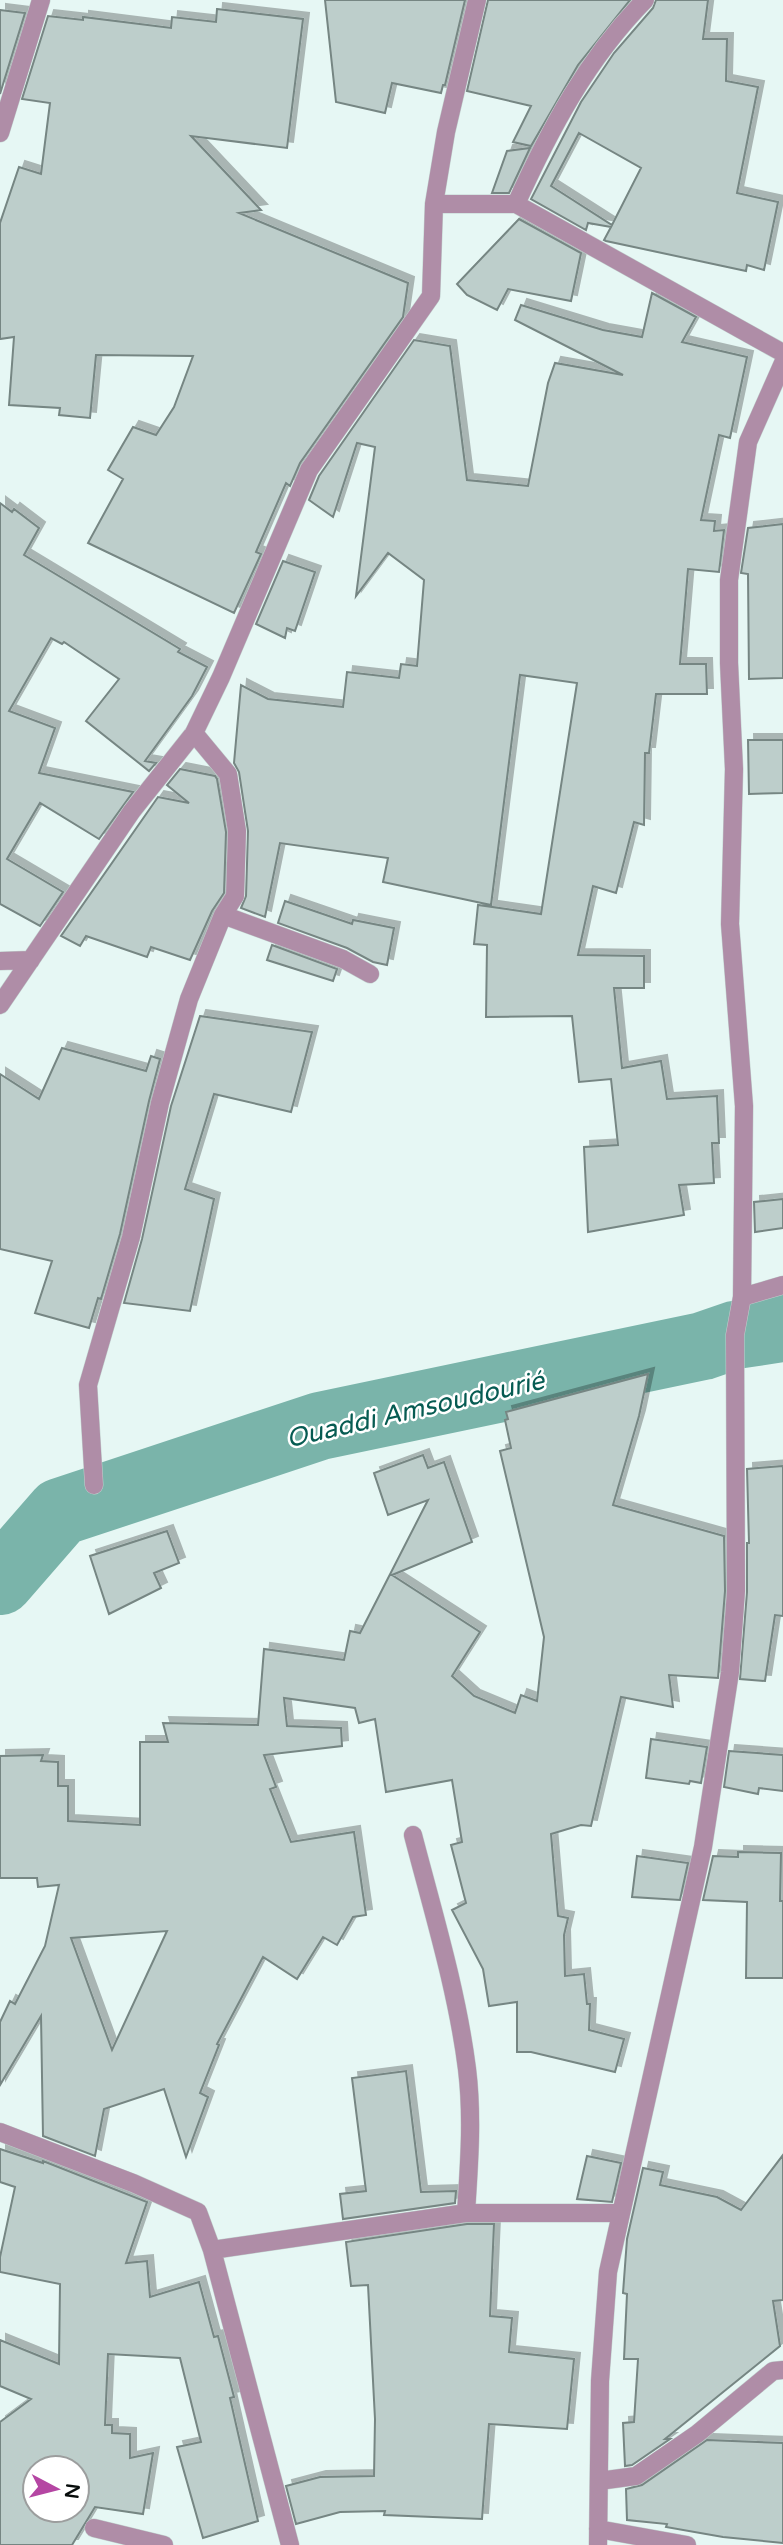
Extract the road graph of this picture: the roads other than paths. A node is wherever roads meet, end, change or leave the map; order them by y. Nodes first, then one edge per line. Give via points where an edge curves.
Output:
1 (41, 0) edge
2 (477, 0) edge
3 (645, 0) edge
4 (0, 133) edge
5 (434, 204) junction
6 (516, 204) junction
7 (783, 353) edge
8 (783, 363) edge
9 (776, 400) edge
10 (194, 733) junction
11 (223, 915) junction
12 (32, 960) junction
13 (0, 961) edge
14 (370, 974) dead end
15 (0, 1005) edge
16 (783, 1285) edge
17 (742, 1297) junction
18 (94, 1485) dead end
19 (413, 1835) dead end
20 (0, 2132) edge
21 (466, 2213) junction
22 (620, 2213) junction
23 (212, 2250) junction
24 (783, 2370) edge
25 (599, 2481) junction
26 (94, 2528) dead end
27 (598, 2537) edge
28 (285, 2544) edge
29 (164, 2545) edge
30 (687, 2545) edge

1 - 4 street
2 - 5 street
3 - 6 street via 583,75
5 - 6 street
5 - 10 street via 431,296 309,470
6 - 7 street
8 - 9 street
9 - 17 street via 748,442 729,580 734,769 730,924 744,1106
10 - 11 street via 228,774 237,831 236,865 234,896
10 - 12 street via 132,811
11 - 14 street via 343,959
11 - 18 street via 189,999 160,1103 131,1237 88,1385
12 - 13 street
12 - 15 street
16 - 17 street
17 - 22 street via 735,1335 736,1591 730,1672 703,1847
19 - 21 street via 457,2007 467,2070 471,2141
20 - 23 street via 198,2212
21 - 22 street
21 - 23 street
22 - 25 street via 608,2272
23 - 28 street
24 - 25 street via 773,2371 697,2434 636,2476
25 - 27 street
26 - 29 street
27 - 30 street

